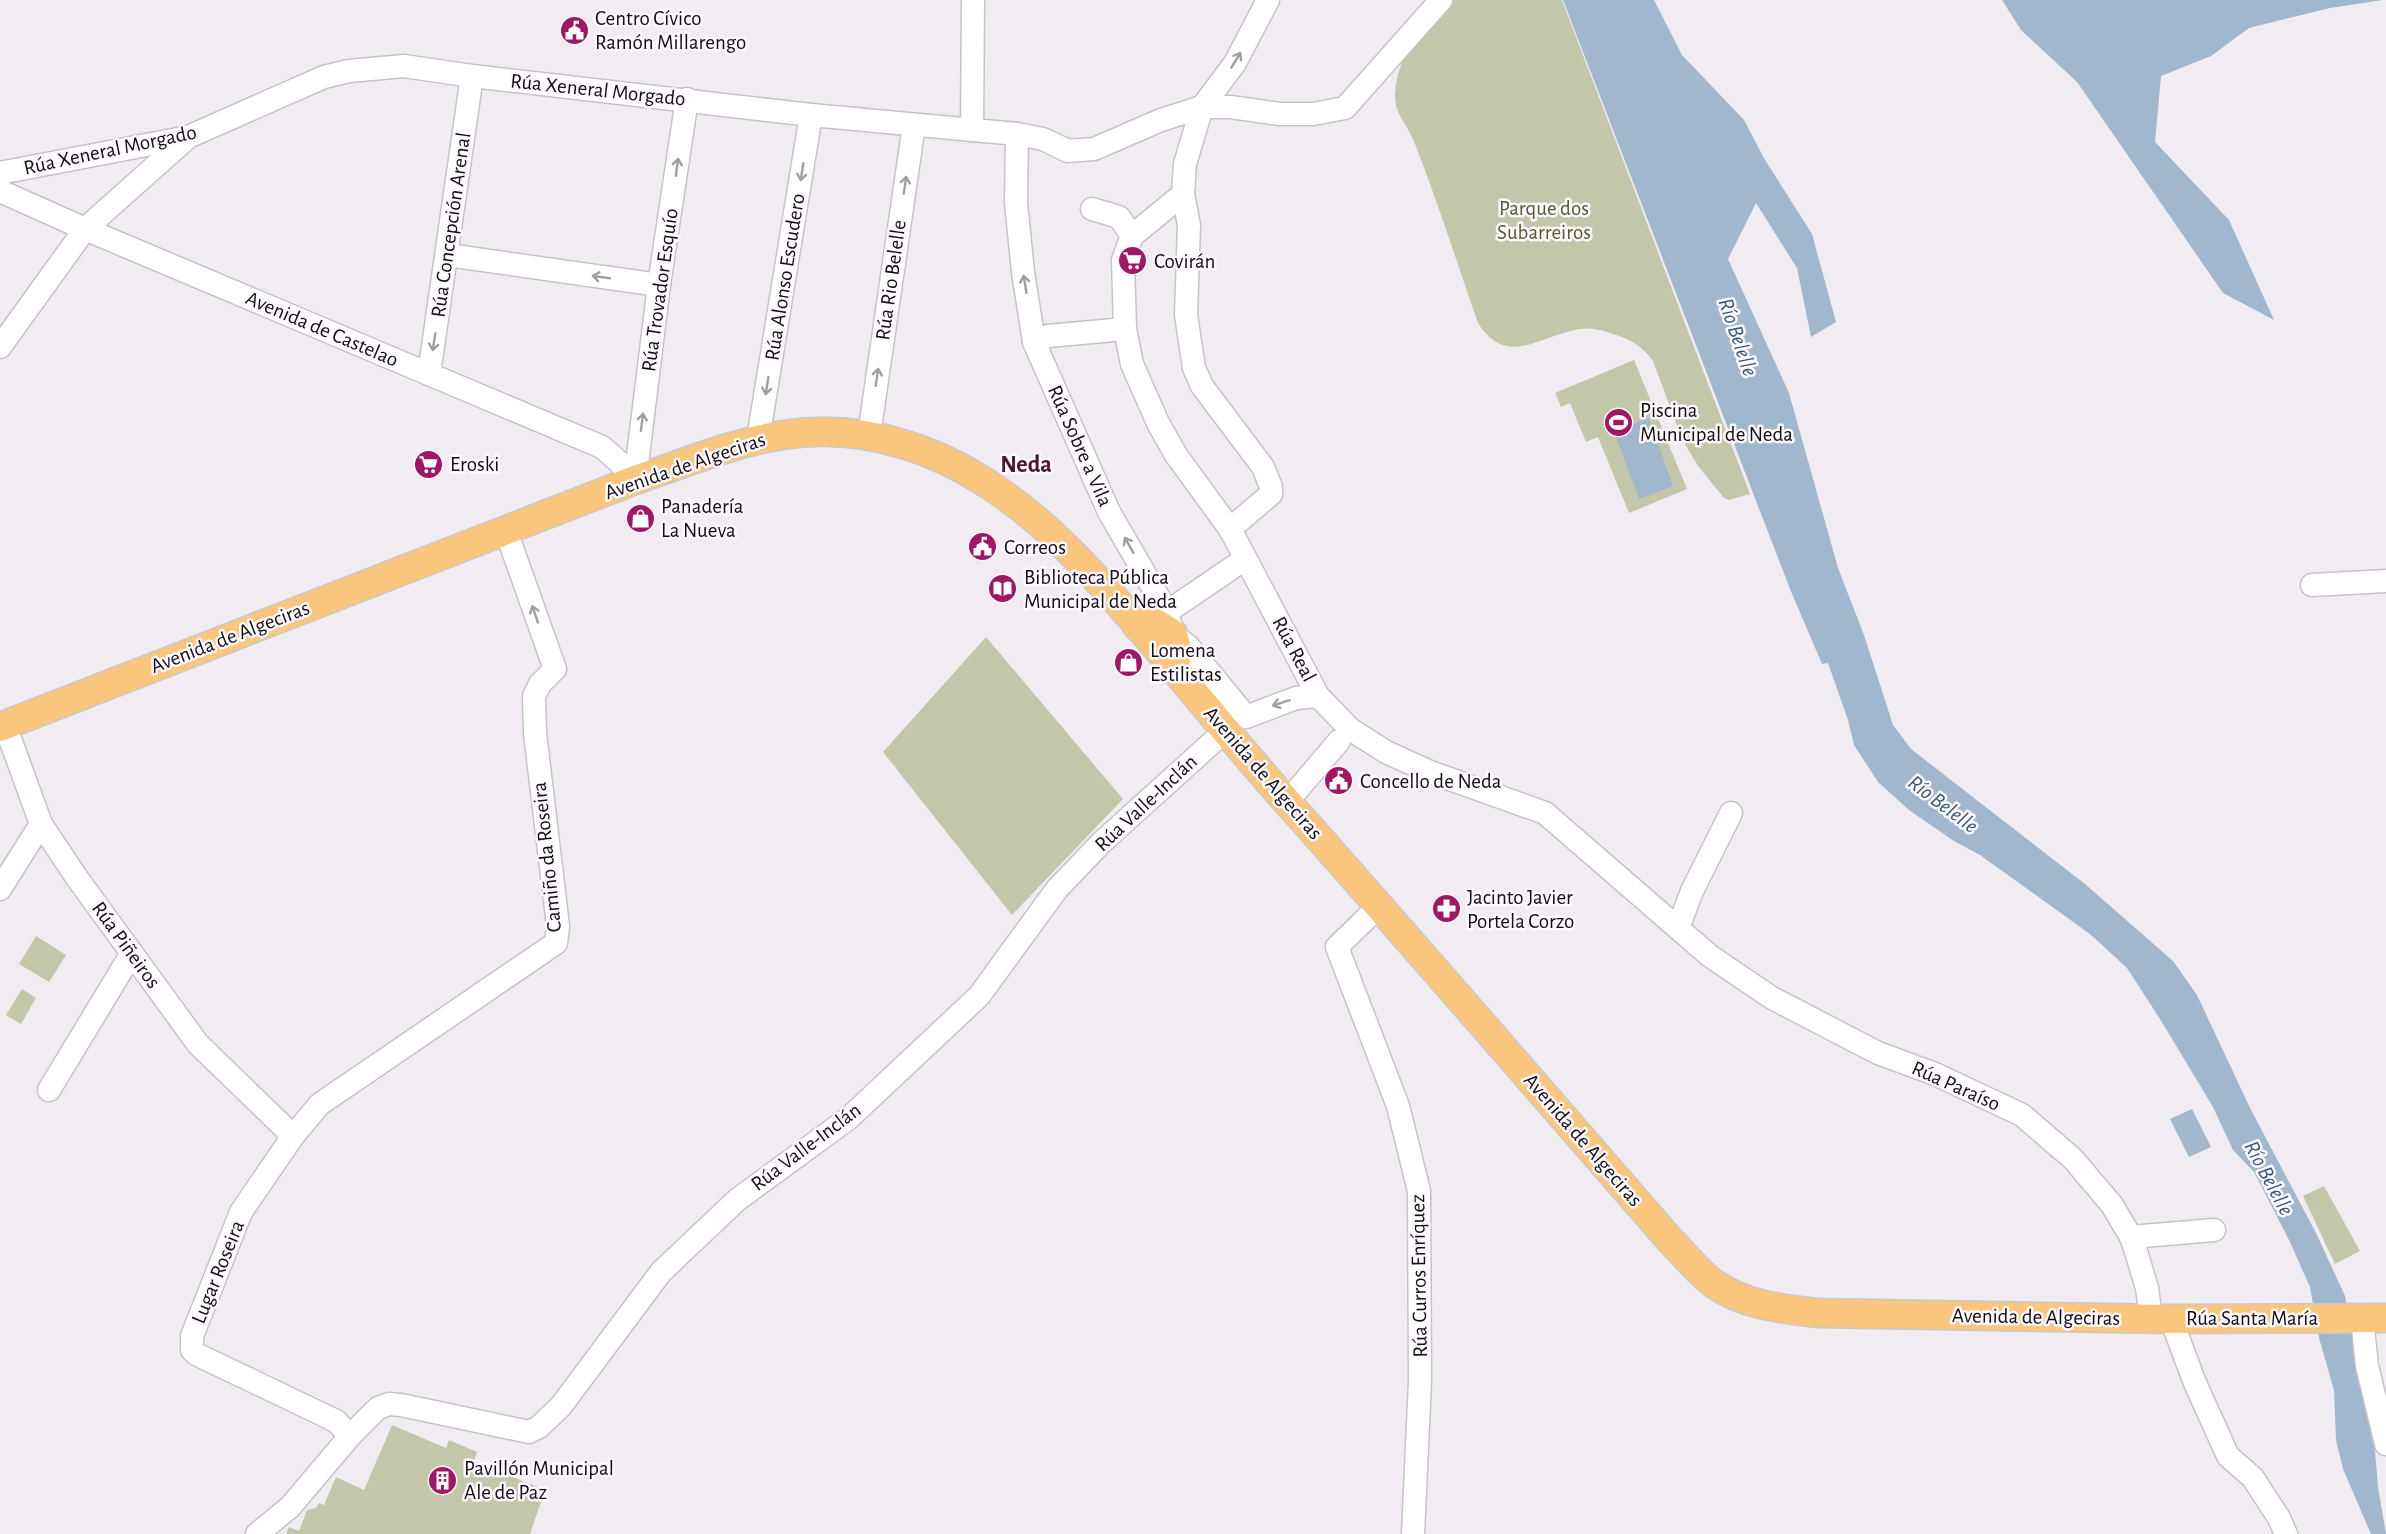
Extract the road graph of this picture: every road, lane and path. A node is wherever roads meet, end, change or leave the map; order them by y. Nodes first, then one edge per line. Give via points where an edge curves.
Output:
1 (973, 0) edge
2 (1268, 0) edge
3 (1441, 0) edge
4 (472, 76) junction
5 (687, 99) junction
6 (1202, 107) junction
7 (811, 115) junction
8 (914, 124) junction
9 (972, 130) junction
10 (1017, 134) junction
11 (188, 137) junction
12 (0, 173) edge
13 (0, 191) edge
14 (1183, 194) junction
15 (1092, 209) dead end
16 (85, 229) junction
17 (1132, 236) junction
18 (448, 255) junction
19 (659, 285) junction
20 (1125, 329) junction
21 (1034, 342) junction
22 (0, 347) edge
23 (429, 374) junction
24 (869, 435) junction
25 (758, 439) junction
26 (635, 480) junction
27 (1230, 529) junction
28 (506, 531) junction
29 (1245, 559) junction
30 (2386, 581) edge
31 (2312, 585) dead end
32 (1167, 640) junction
33 (1318, 696) junction
34 (1236, 724) junction
35 (2, 726) edge
36 (1339, 741) dead end
37 (1287, 802) junction
38 (1731, 813) dead end
39 (41, 824) junction
40 (0, 889) edge
41 (1379, 906) junction
42 (1678, 928) junction
43 (132, 953) junction
44 (49, 1090) dead end
45 (293, 1136) junction
46 (2214, 1230) dead end
47 (2131, 1237) junction
48 (2161, 1318) junction
49 (2367, 1318) edge
50 (350, 1436) junction
51 (2386, 1444) edge
52 (257, 1534) edge
53 (1413, 1534) edge
54 (2286, 1534) edge

1 - 9 street
6 -> 2 street via 1235,63
3 - 6 street, Rúa Xeneral Morgado via 1345,108 1313,114 1280,114
4 - 5 street, Rúa Xeneral Morgado
4 - 11 street, Rúa Xeneral Morgado via 404,66 349,71 324,77
4 - 18 street, Rúa Concepción Arenal
5 - 7 street, Rúa Xeneral Morgado
19 -> 5 street, Rúa Trovador Esquío
6 - 10 street, Rúa Xeneral Morgado via 1094,149 1068,151 1043,139
6 - 14 street via 1185,164
7 - 8 street, Rúa Xeneral Morgado
7 -> 25 street, Rúa Alonso Escudero
8 - 9 street, Rúa Xeneral Morgado
24 -> 8 street, Rúa Rio Belelle
9 - 10 street, Rúa Xeneral Morgado
21 -> 10 street, Rúa Sobre a Vila via 1016,203
11 - 12 street, Rúa Xeneral Morgado
11 - 16 street
13 - 16 street, Avenida de Castelao
14 - 17 street
14 - 27 street via 1189,225 1186,315 1194,368 1202,386 1263,467 1271,487 1271,494
15 - 17 street via 1119,218
16 - 22 street
16 - 23 street, Avenida de Castelao
17 - 20 street, Rúa Real via 1123,260
19 -> 18 street
18 -> 23 street, Rúa Concepción Arenal
26 -> 19 street, Rúa Trovador Esquío
20 - 21 street via 1048,336
20 - 27 street, Rúa Real via 1131,364 1150,408 1176,455
32 -> 21 street, Rúa Sobre a Vila
23 - 26 street, Avenida de Castelao via 602,447
24 - 25 main road, Avenida de Algeciras via 807,431
24 - 32 main road, Avenida de Algeciras via 908,445 948,463 1024,509 1054,535 1137,626
25 - 26 main road, Avenida de Algeciras
26 - 28 main road, Avenida de Algeciras
27 - 29 street, Rúa Real
28 - 35 main road, Avenida de Algeciras
45 -> 28 street, Camiño da Roseira via 320,1104 556,943 558,926 534,696 555,669
29 - 32 street
29 - 33 street, Rúa Real
30 - 31 street
32 - 34 main road, Avenida de Algeciras
33 -> 34 street via 1296,698
33 - 42 street, Rúa Real via 1350,729 1386,752 1545,813
34 - 37 main road, Avenida de Algeciras
34 - 50 street, Rúa Valle-Inclán via 1101,843 1057,889 979,996 849,1118 737,1200 661,1272 561,1406 540,1427 528,1432 389,1404 378,1408
35 - 39 street, Rúa Piñeiros
36 - 37 street
37 - 41 main road, Avenida de Algeciras
38 - 42 street
39 - 40 street
39 - 43 street, Rúa Piñeiros
41 - 48 main road, Avenida de Algeciras via 1670,1240 1713,1283 1736,1296 1763,1305 1818,1314
41 - 53 street, Rúa Curros Enríquez via 1337,947 1398,1106 1419,1191 1420,1381
42 - 47 street, Rúa Paraíso via 1710,956 1772,998 1878,1053 1935,1074 2022,1115 2073,1159 2112,1205
43 - 44 street
43 - 45 street, Rúa Piñeiros via 198,1044
45 - 50 street, Lugar Roseira via 241,1212 192,1336 192,1350 336,1421
46 - 47 street
47 - 48 street, Rúa Paraíso
48 - 49 main road, Rúa Santa María
48 - 54 street, Rúa Paraíso via 2175,1334 2228,1456 2253,1478
49 - 51 street via 2367,1366
50 - 52 street via 290,1507

